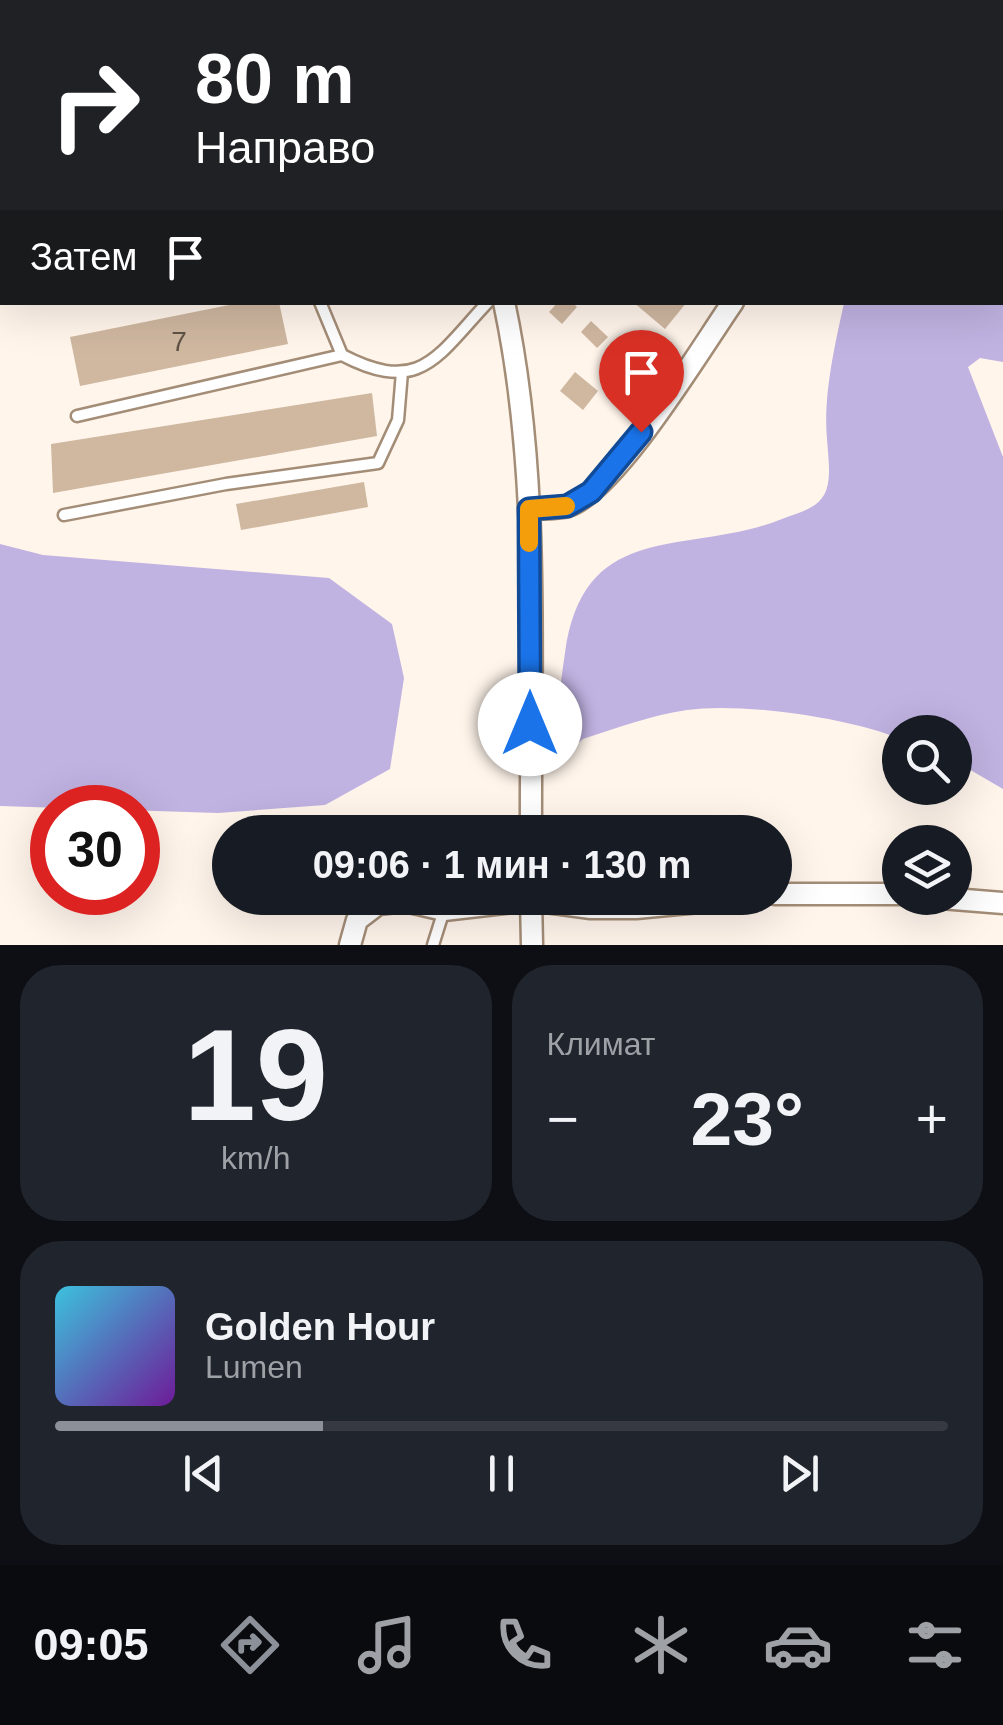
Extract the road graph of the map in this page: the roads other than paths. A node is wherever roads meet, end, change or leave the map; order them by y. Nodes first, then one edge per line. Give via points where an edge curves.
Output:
1 (321, 305) edge
2 (485, 305) edge
3 (505, 305) edge
4 (732, 305) edge
5 (342, 356) junction
6 (402, 372) junction
7 (77, 416) dead end
8 (529, 509) junction
9 (64, 515) dead end
10 (531, 815) edge
11 (792, 894) edge
12 (882, 894) edge
13 (972, 900) edge
14 (1003, 903) edge
15 (364, 915) edge
16 (442, 915) edge
17 (531, 915) edge
18 (350, 945) edge
19 (433, 945) edge
20 (532, 945) edge

1 - 5 lane
2 - 6 lane via 428,366
3 - 8 street
4 - 8 street via 591,492 567,506
5 - 6 lane via 369,369
5 - 7 lane
6 - 9 lane via 398,420 378,463
8 - 10 street
11 - 12 street
13 - 14 street
15 - 18 street
16 - 19 lane
17 - 20 street

